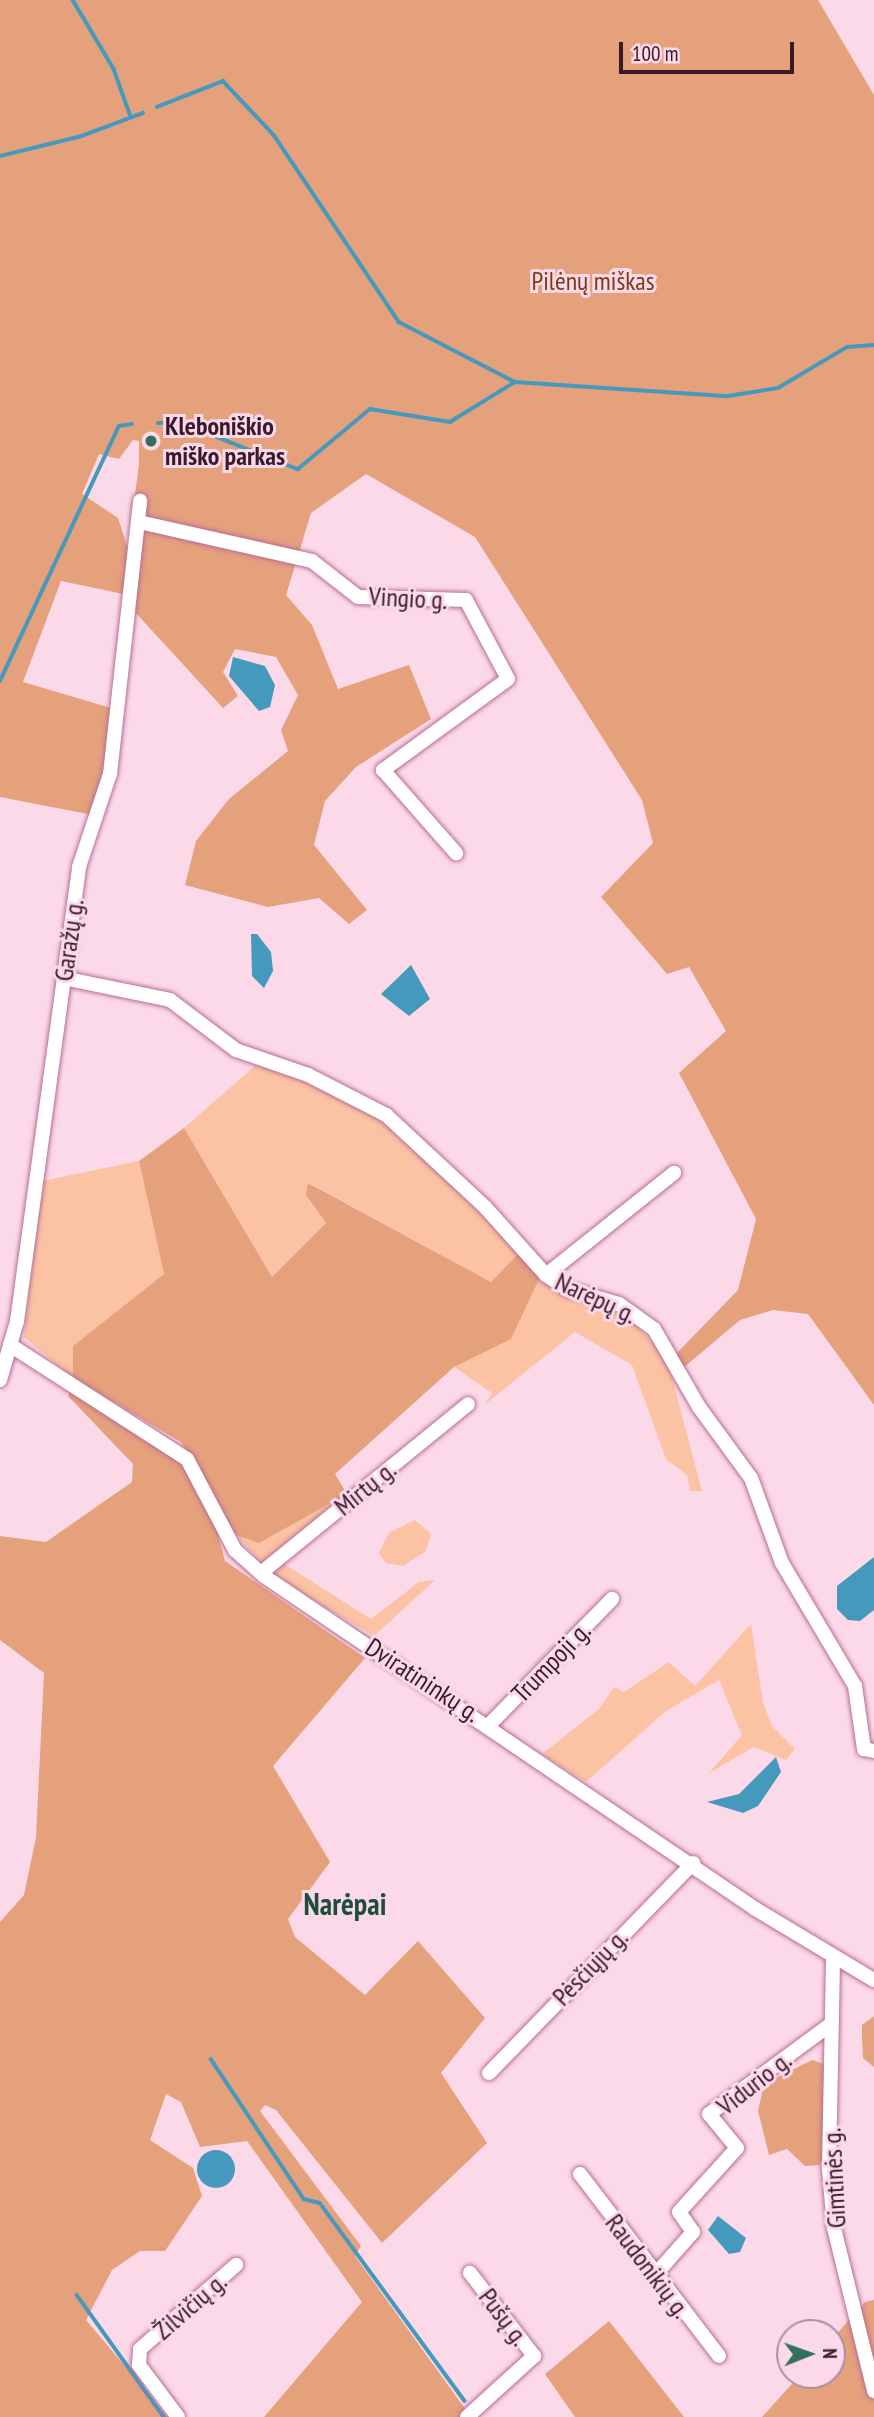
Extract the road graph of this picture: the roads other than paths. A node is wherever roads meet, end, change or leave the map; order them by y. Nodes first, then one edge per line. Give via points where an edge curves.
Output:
1 (140, 502) dead end
2 (139, 522) junction
3 (456, 853) dead end
4 (63, 978) junction
5 (674, 1173) dead end
6 (546, 1275) junction
7 (10, 1345) junction
8 (0, 1380) edge
9 (468, 1404) dead end
10 (261, 1573) junction
11 (612, 1599) dead end
12 (490, 1724) junction
13 (874, 1751) edge
14 (693, 1863) junction
15 (833, 1960) junction
16 (874, 1980) edge
17 (831, 2024) junction
18 (489, 2073) dead end
19 (580, 2174) dead end
20 (236, 2265) dead end
21 (470, 2273) dead end
22 (654, 2276) junction
23 (719, 2356) dead end
24 (874, 2391) edge
25 (177, 2417) edge
26 (467, 2417) edge

1 - 2 street, Garažų g.
2 - 3 street, Vingio g. via 312,561 358,597 466,600 508,679 383,770
2 - 4 street, Garažų g. via 110,774 79,867
4 - 6 street, Narėpų g. via 170,1000 236,1050 308,1075 386,1115 485,1207
4 - 7 street, Garažų g.
5 - 6 street
6 - 13 street, Narėpų g. via 636,1313 661,1339 699,1407 751,1478 782,1563 855,1686 864,1749
7 - 8 street, Garažų g.
7 - 10 street, Dviratininkų g. via 187,1459 235,1550
9 - 10 street, Mirtų g.
10 - 12 street, Dviratininkų g.
11 - 12 street, Trumpoji g.
12 - 14 street, Dviratininkų g.
14 - 15 street, Dviratininkų g.
14 - 18 street, Pėsčiųjų g.
15 - 16 street, Dviratininkų g.
15 - 17 street, Gimtinės g.
17 - 22 street, Vidurio g. via 709,2114 737,2148 679,2212 693,2232
17 - 24 street, Gimtinės g. via 834,2228
19 - 22 street, Raudonikių g.
20 - 25 street, Žilvičių g. via 140,2349 139,2365
21 - 26 street, Pušų g. via 534,2356
22 - 23 street, Raudonikių g.

